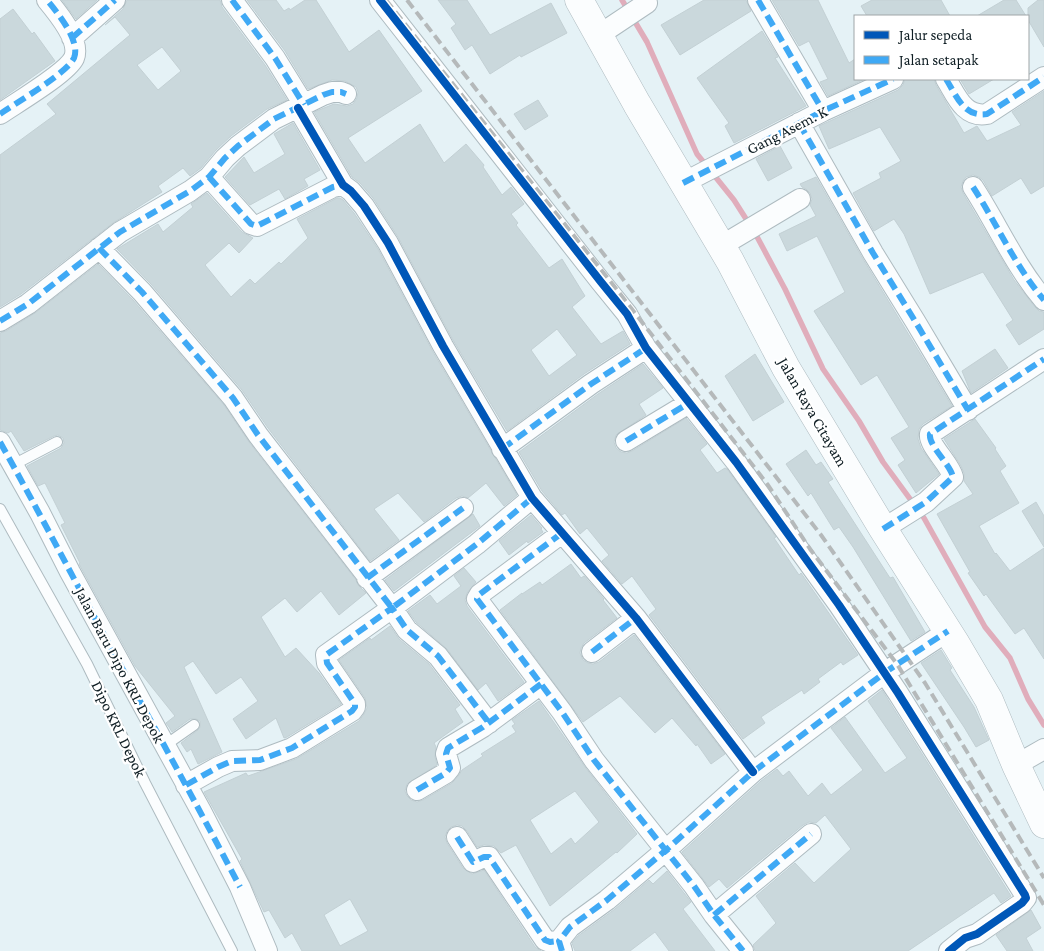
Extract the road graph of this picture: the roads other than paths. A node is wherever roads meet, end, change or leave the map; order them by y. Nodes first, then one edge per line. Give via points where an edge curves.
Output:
1 (47, 0) edge
2 (114, 0) edge
3 (232, 0) edge
4 (380, 0) edge
5 (579, 0) edge
6 (758, 0) edge
7 (643, 4) edge
8 (603, 32) junction
9 (72, 38) junction
10 (1044, 77) edge
11 (891, 80) edge
12 (947, 80) edge
13 (346, 94) dead end
14 (301, 106) junction
15 (823, 111) junction
16 (0, 114) edge
17 (799, 123) junction
18 (209, 177) junction
19 (688, 180) junction
20 (343, 185) junction
21 (973, 187) dead end
22 (800, 199) dead end
23 (725, 244) junction
24 (99, 248) junction
25 (1044, 300) edge
26 (0, 322) edge
27 (646, 348) junction
28 (1044, 359) edge
29 (689, 403) junction
30 (968, 410) junction
31 (626, 441) dead end
32 (0, 442) edge
33 (57, 442) dead end
34 (502, 449) junction
35 (13, 465) junction
36 (532, 498) junction
37 (463, 508) dead end
38 (0, 509) edge
39 (887, 526) junction
40 (562, 534) junction
41 (367, 578) junction
42 (392, 608) junction
43 (636, 618) junction
44 (948, 630) junction
45 (592, 652) dead end
46 (884, 673) junction
47 (541, 684) junction
48 (489, 722) junction
49 (194, 725) dead end
50 (164, 746) junction
51 (1044, 749) edge
52 (1016, 765) junction
53 (753, 772) junction
54 (186, 785) junction
55 (417, 790) dead end
56 (1044, 824) edge
57 (811, 834) dead end
58 (457, 837) dead end
59 (666, 850) junction
60 (714, 914) junction
61 (561, 946) edge
62 (232, 951) edge
63 (267, 951) edge
64 (743, 951) edge
65 (948, 951) edge

1 - 9 street
2 - 9 street
3 - 14 street via 275,58
4 - 27 street via 627,314
5 - 8 main road, Jalan Raya Citayam
6 - 15 street
7 - 8 street
8 - 19 main road, Jalan Raya Citayam
9 - 16 street via 74,58 59,74
10 - 12 street via 981,115 966,110
11 - 15 street, Gang Asem. K
13 - 14 street via 332,92
14 - 18 street via 259,129 225,158
14 - 20 street
15 - 17 street, Gang Asem. K
17 - 19 street, Gang Asem. K
17 - 30 street
18 - 20 street via 251,224 257,226
18 - 24 street via 181,197 133,223
19 - 23 main road, Jalan Raya Citayam
20 - 34 street via 364,206 388,243
21 - 25 street via 1035,291
22 - 23 street
23 - 39 main road, Jalan Raya Citayam via 786,368
24 - 26 street
24 - 41 street via 142,292 233,398
27 - 29 street
27 - 34 street
28 - 30 street
29 - 31 street
29 - 46 street via 764,502
30 - 39 street via 929,436 953,477 936,494
32 - 35 street, Jalan Baru Dipo KRL Depok
33 - 35 lane
34 - 36 street
35 - 50 street, Jalan Baru Dipo KRL Depok
36 - 40 street
36 - 42 street
37 - 41 street
38 - 62 lane, Dipo KRL Depok via 87,664
39 - 44 main road, Jalan Raya Citayam
40 - 43 street
40 - 47 street via 477,597
41 - 42 street
42 - 48 street via 407,630 438,656
42 - 54 street via 326,654 327,663 355,704 354,709 292,748 260,760 232,761
43 - 45 street
43 - 53 street
44 - 46 street
44 - 52 main road, Jalan Raya Citayam via 989,700
46 - 53 street
46 - 65 street via 1026,898
47 - 48 street
47 - 59 street via 594,760
48 - 55 street via 448,748 446,754 450,768
49 - 50 lane
50 - 54 street, Jalan Baru Dipo KRL Depok
51 - 52 street
52 - 56 main road, Jalan Raya Citayam
53 - 59 street
54 - 63 street, Jalan Baru Dipo KRL Depok via 240,887
57 - 60 street
58 - 61 street via 470,861 484,857 491,860 545,940
59 - 60 street
59 - 61 street via 570,927
60 - 64 street

